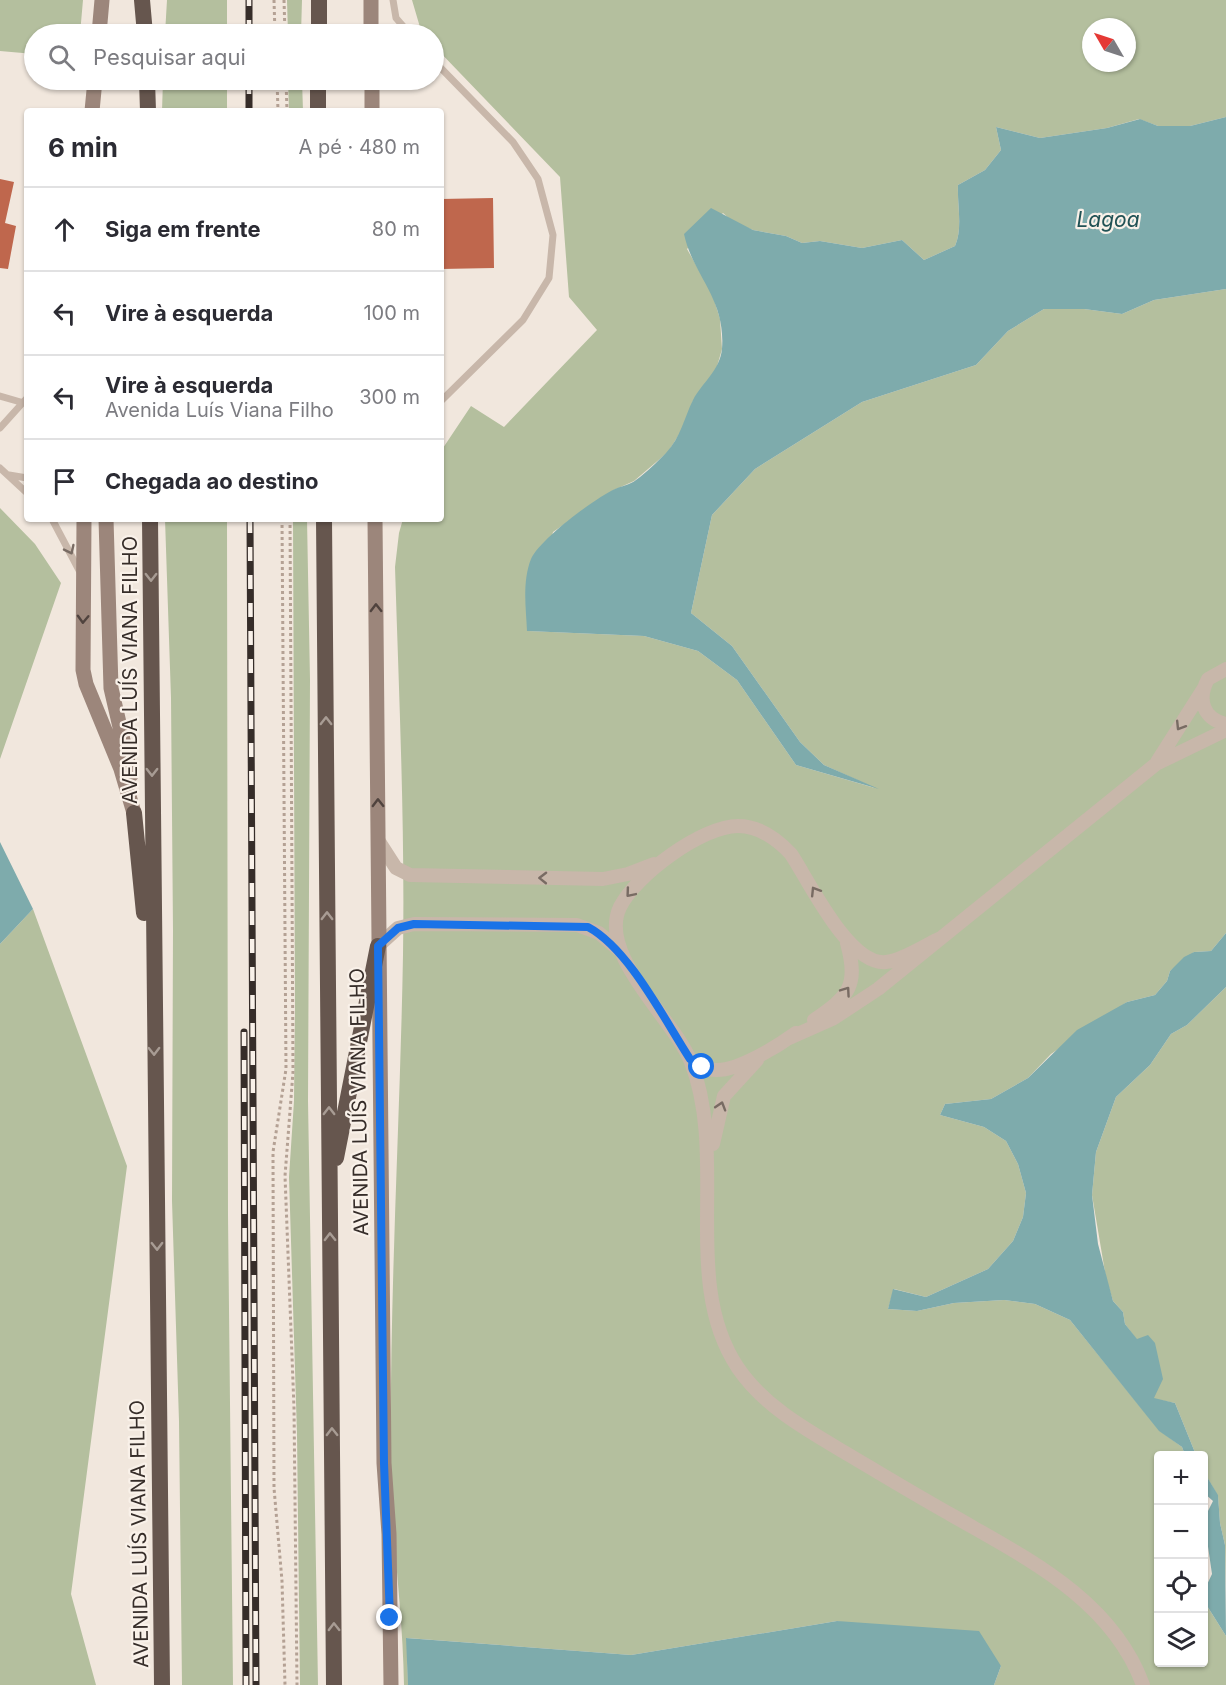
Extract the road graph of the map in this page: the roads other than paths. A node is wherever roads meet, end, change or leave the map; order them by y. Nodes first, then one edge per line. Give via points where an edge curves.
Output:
1 (102, 0) edge
2 (142, 0) edge
3 (150, 0) edge
4 (319, 0) edge
5 (371, 0) edge
6 (393, 0) edge
7 (100, 24) edge
8 (146, 24) edge
9 (148, 24) edge
10 (319, 24) edge
11 (371, 24) edge
12 (401, 24) edge
13 (444, 71) edge
14 (95, 90) edge
15 (98, 90) edge
16 (147, 90) edge
17 (318, 90) edge
18 (372, 90) edge
19 (92, 108) edge
20 (100, 108) edge
21 (148, 108) edge
22 (318, 108) edge
23 (372, 108) edge
24 (0, 396) edge
25 (444, 398) edge
26 (24, 400) edge
27 (24, 401) edge
28 (0, 428) edge
29 (0, 468) edge
30 (9, 475) junction
31 (24, 478) edge
32 (24, 490) edge
33 (54, 522) edge
34 (84, 522) edge
35 (106, 522) edge
36 (150, 522) edge
37 (324, 522) edge
38 (375, 522) edge
39 (84, 583) junction
40 (1226, 669) edge
41 (1203, 688) junction
42 (1226, 724) edge
43 (1226, 730) edge
44 (1156, 764) junction
45 (134, 813) junction
46 (378, 840) junction
47 (662, 861) junction
48 (941, 938) junction
49 (846, 941) junction
50 (378, 946) junction
51 (620, 951) junction
52 (154, 1019) junction
53 (789, 1038) junction
54 (767, 1052) junction
55 (690, 1059) junction
56 (709, 1163) junction
57 (329, 1191) junction
58 (162, 1685) edge
59 (334, 1685) edge
60 (391, 1685) edge
61 (1143, 1685) edge

1 - 7 main road
2 - 8 highway
3 - 9 highway
4 - 10 highway
5 - 11 main road
6 - 12 lane via 396,18
13 - 25 lane via 513,142 538,179 554,235 549,278 524,320
14 - 19 main road
15 - 20 main road
16 - 21 highway
17 - 22 highway
18 - 23 main road
24 - 26 lane
27 - 28 lane
29 - 30 lane
30 - 31 lane
30 - 32 lane
33 -> 39 lane
34 - 39 main road, AVENIDA LUÍS VIANA FILHO
35 - 45 main road, AVENIDA LUÍS VIANA FILHO via 111,688 131,774
36 -> 52 highway, AVENIDA LUÍS VIANA FILHO
57 -> 37 highway, AVENIDA LUÍS VIANA FILHO
46 -> 38 main road, AVENIDA LUÍS VIANA FILHO
39 -> 45 main road, AVENIDA LUÍS VIANA FILHO via 86,684 121,769
40 - 41 street via 1215,673
41 - 42 street via 1208,715
41 -> 44 street
43 - 44 street
44 - 48 street
45 - 52 highway
47 -> 46 street via 603,879 410,875 396,868
46 - 50 main road, AVENIDA LUÍS VIANA FILHO
49 -> 47 street via 791,854 764,832 740,826 717,830
47 -> 51 street via 632,890 617,913 615,933
48 - 49 street via 883,962 865,957
48 - 53 street via 878,989 843,1012
53 -> 49 street via 848,991 853,974
50 - 51 street via 398,928 414,924 577,925 599,933
50 - 57 highway
50 - 60 main road, AVENIDA LUÍS VIANA FILHO via 384,1463
51 - 55 street
52 -> 58 highway, AVENIDA LUÍS VIANA FILHO
53 - 54 street
54 - 55 street via 723,1070 707,1069
56 -> 54 street via 724,1096
55 - 56 street via 704,1108
56 - 61 street via 707,1261 714,1311 737,1368 755,1389 801,1426 1019,1553 1064,1584 1107,1624 1126,1650
59 -> 57 highway, AVENIDA LUÍS VIANA FILHO

